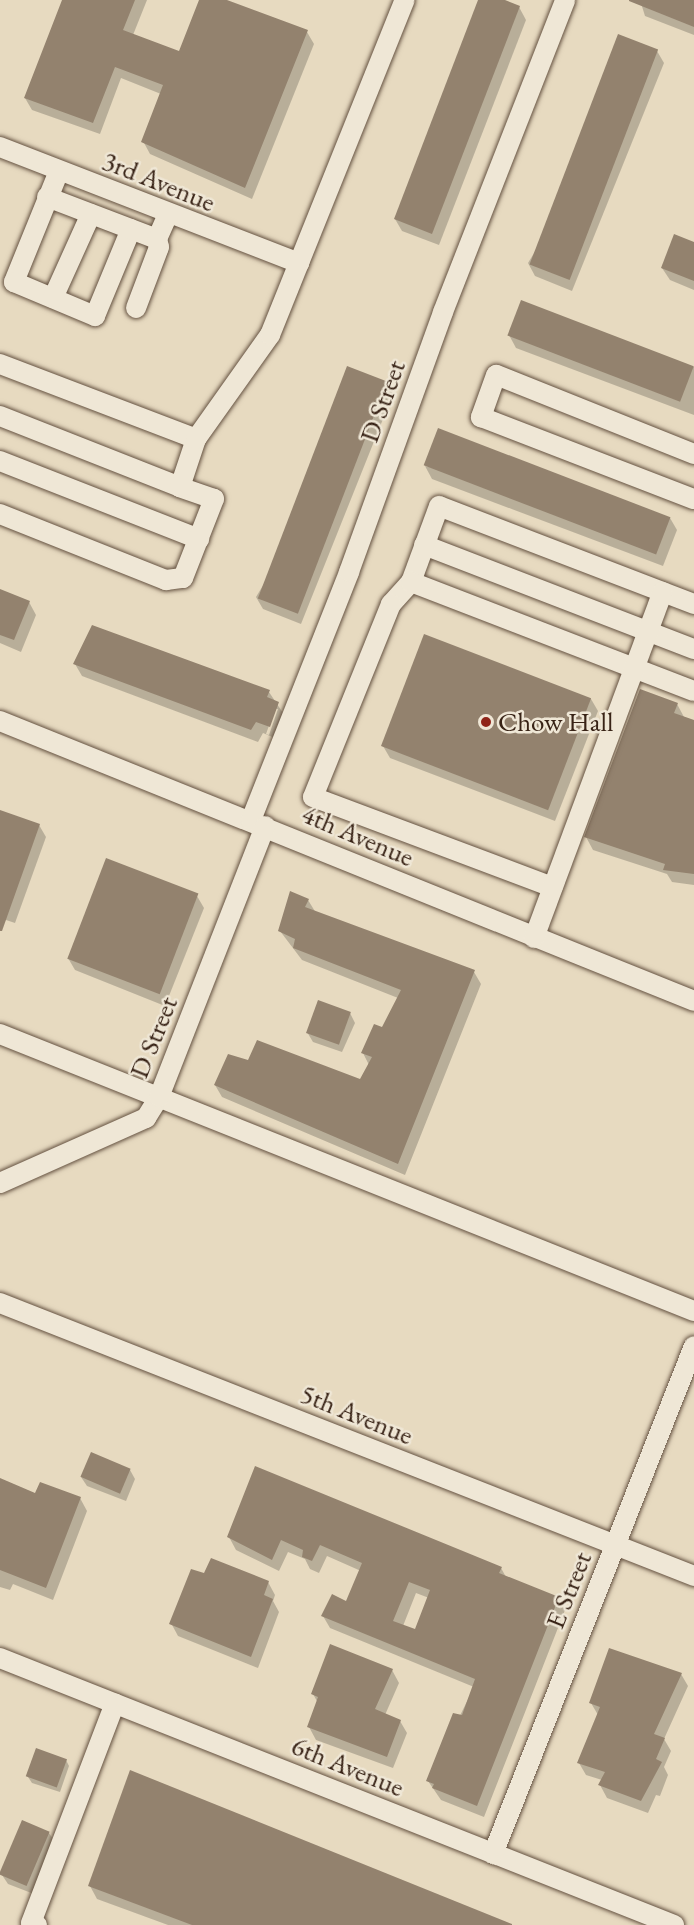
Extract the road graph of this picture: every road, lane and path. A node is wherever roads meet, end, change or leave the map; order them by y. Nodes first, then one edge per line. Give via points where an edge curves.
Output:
1 (405, 0) edge
2 (565, 0) edge
3 (0, 147) edge
4 (59, 171) junction
5 (47, 198) junction
6 (91, 214) junction
7 (168, 214) junction
8 (131, 229) junction
9 (157, 239) junction
10 (299, 263) junction
11 (53, 298) junction
12 (136, 308) dead end
13 (0, 364) edge
14 (0, 416) edge
15 (196, 439) junction
16 (694, 454) edge
17 (0, 461) edge
18 (180, 487) junction
19 (694, 499) edge
20 (0, 514) edge
21 (199, 539) junction
22 (424, 545) junction
23 (411, 582) junction
24 (663, 592) junction
25 (694, 604) edge
26 (649, 632) junction
27 (694, 649) edge
28 (635, 668) junction
29 (694, 691) edge
30 (0, 721) edge
31 (258, 823) junction
32 (553, 887) junction
33 (534, 938) junction
34 (694, 1001) edge
35 (0, 1035) edge
36 (159, 1097) junction
37 (0, 1183) edge
38 (0, 1303) edge
39 (694, 1311) edge
40 (694, 1346) edge
41 (615, 1544) junction
42 (694, 1576) edge
43 (0, 1658) edge
44 (115, 1703) junction
45 (493, 1854) junction
46 (37, 1925) edge
47 (674, 1925) edge

1 - 10 street
2 - 31 street, D Street via 443,312
3 - 4 street, 3rd Avenue
4 - 5 street
4 - 7 street, 3rd Avenue
5 - 6 street
5 - 11 street via 14,282
6 - 8 street
6 - 11 street
7 - 9 street
7 - 10 street, 3rd Avenue
8 - 9 street
8 - 11 street via 95,316
9 - 12 street via 159,247
10 - 15 street via 270,335
13 - 15 street
14 - 18 street
15 - 18 street
16 - 19 street via 496,375 481,417
17 - 21 street
18 - 21 street via 214,499
20 - 21 street via 166,580 183,578
22 - 23 street
22 - 24 street via 439,506
22 - 26 street
23 - 28 street
23 - 32 street via 391,604 313,796
24 - 25 street
24 - 26 street
26 - 27 street
26 - 28 street
28 - 29 street
28 - 32 street
30 - 31 street, 4th Avenue
31 - 33 street, 4th Avenue
31 - 36 street, D Street
32 - 33 street
33 - 34 street, 4th Avenue
35 - 36 street
36 - 37 street, D Street via 146,1118
36 - 39 street
38 - 41 street, 5th Avenue
40 - 41 street, E Street
41 - 42 street, 5th Avenue
41 - 45 street, E Street
43 - 44 street, 6th Avenue
44 - 45 street, 6th Avenue
44 - 46 street via 31,1923
45 - 47 street, 6th Avenue

